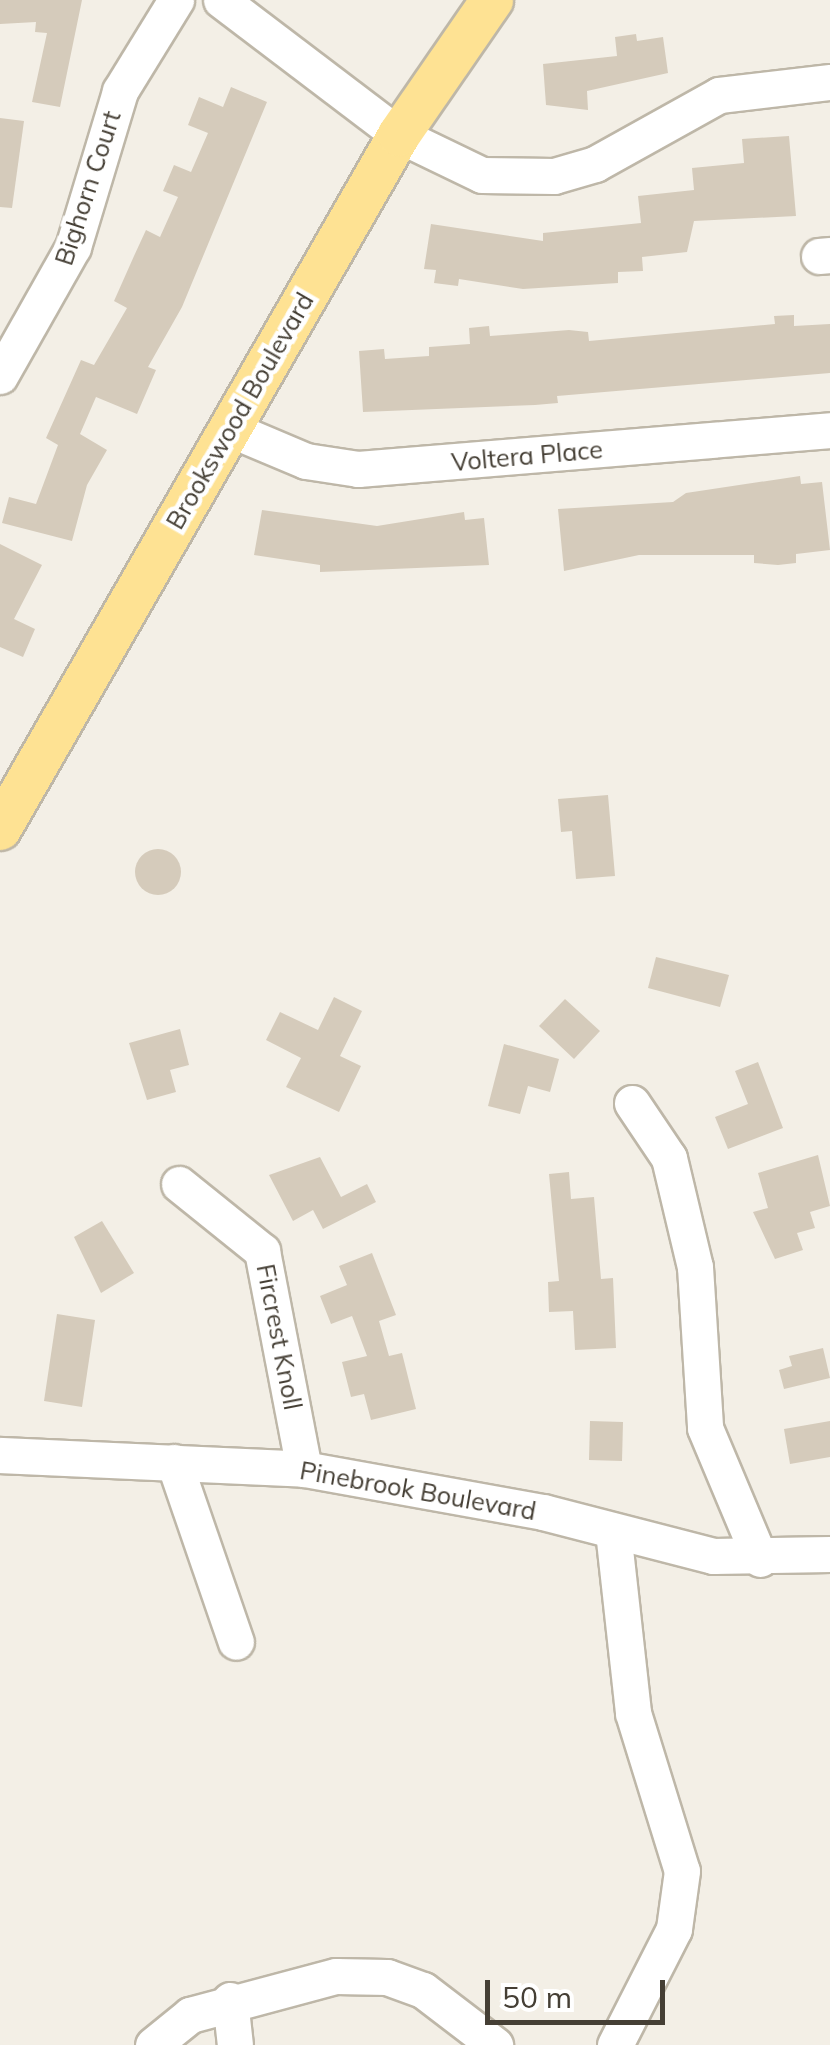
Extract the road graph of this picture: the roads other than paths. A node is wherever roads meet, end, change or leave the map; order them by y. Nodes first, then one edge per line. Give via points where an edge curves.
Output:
1 (176, 0) edge
2 (221, 0) edge
3 (492, 0) edge
4 (830, 82) edge
5 (399, 135) junction
6 (1, 373) edge
7 (230, 429) junction
8 (830, 430) edge
9 (0, 829) edge
10 (632, 1103) dead end
11 (179, 1184) dead end
12 (0, 1455) edge
13 (174, 1462) junction
14 (304, 1469) junction
15 (613, 1531) junction
16 (830, 1554) edge
17 (760, 1559) junction
18 (236, 1642) dead end
19 (230, 2000) junction
20 (154, 2045) edge
21 (235, 2045) edge
22 (495, 2045) edge
23 (615, 2045) edge

1 - 6 street, Bighorn Court via 120,91 73,247
2 - 5 street
3 - 5 main road, Brookswood Boulevard
4 - 5 street via 720,95 595,164 554,176 482,175
5 - 7 main road, Brookswood Boulevard
7 - 8 street, Voltera Place via 306,462 358,468
7 - 9 main road, Brookswood Boulevard
10 - 17 street via 669,1158 695,1267 706,1428
11 - 14 street, Fircrest Knoll via 262,1251
12 - 13 street, Pinebrook Boulevard
13 - 14 street, Pinebrook Boulevard
13 - 18 street
14 - 15 street, Pinebrook Boulevard
15 - 17 street, Pinebrook Boulevard via 713,1556
15 - 23 street via 633,1712 682,1871 674,1929
16 - 17 street, Pinebrook Boulevard
19 - 20 street via 190,2015
19 - 21 street
19 - 22 street via 336,1976 387,1976 423,1990

